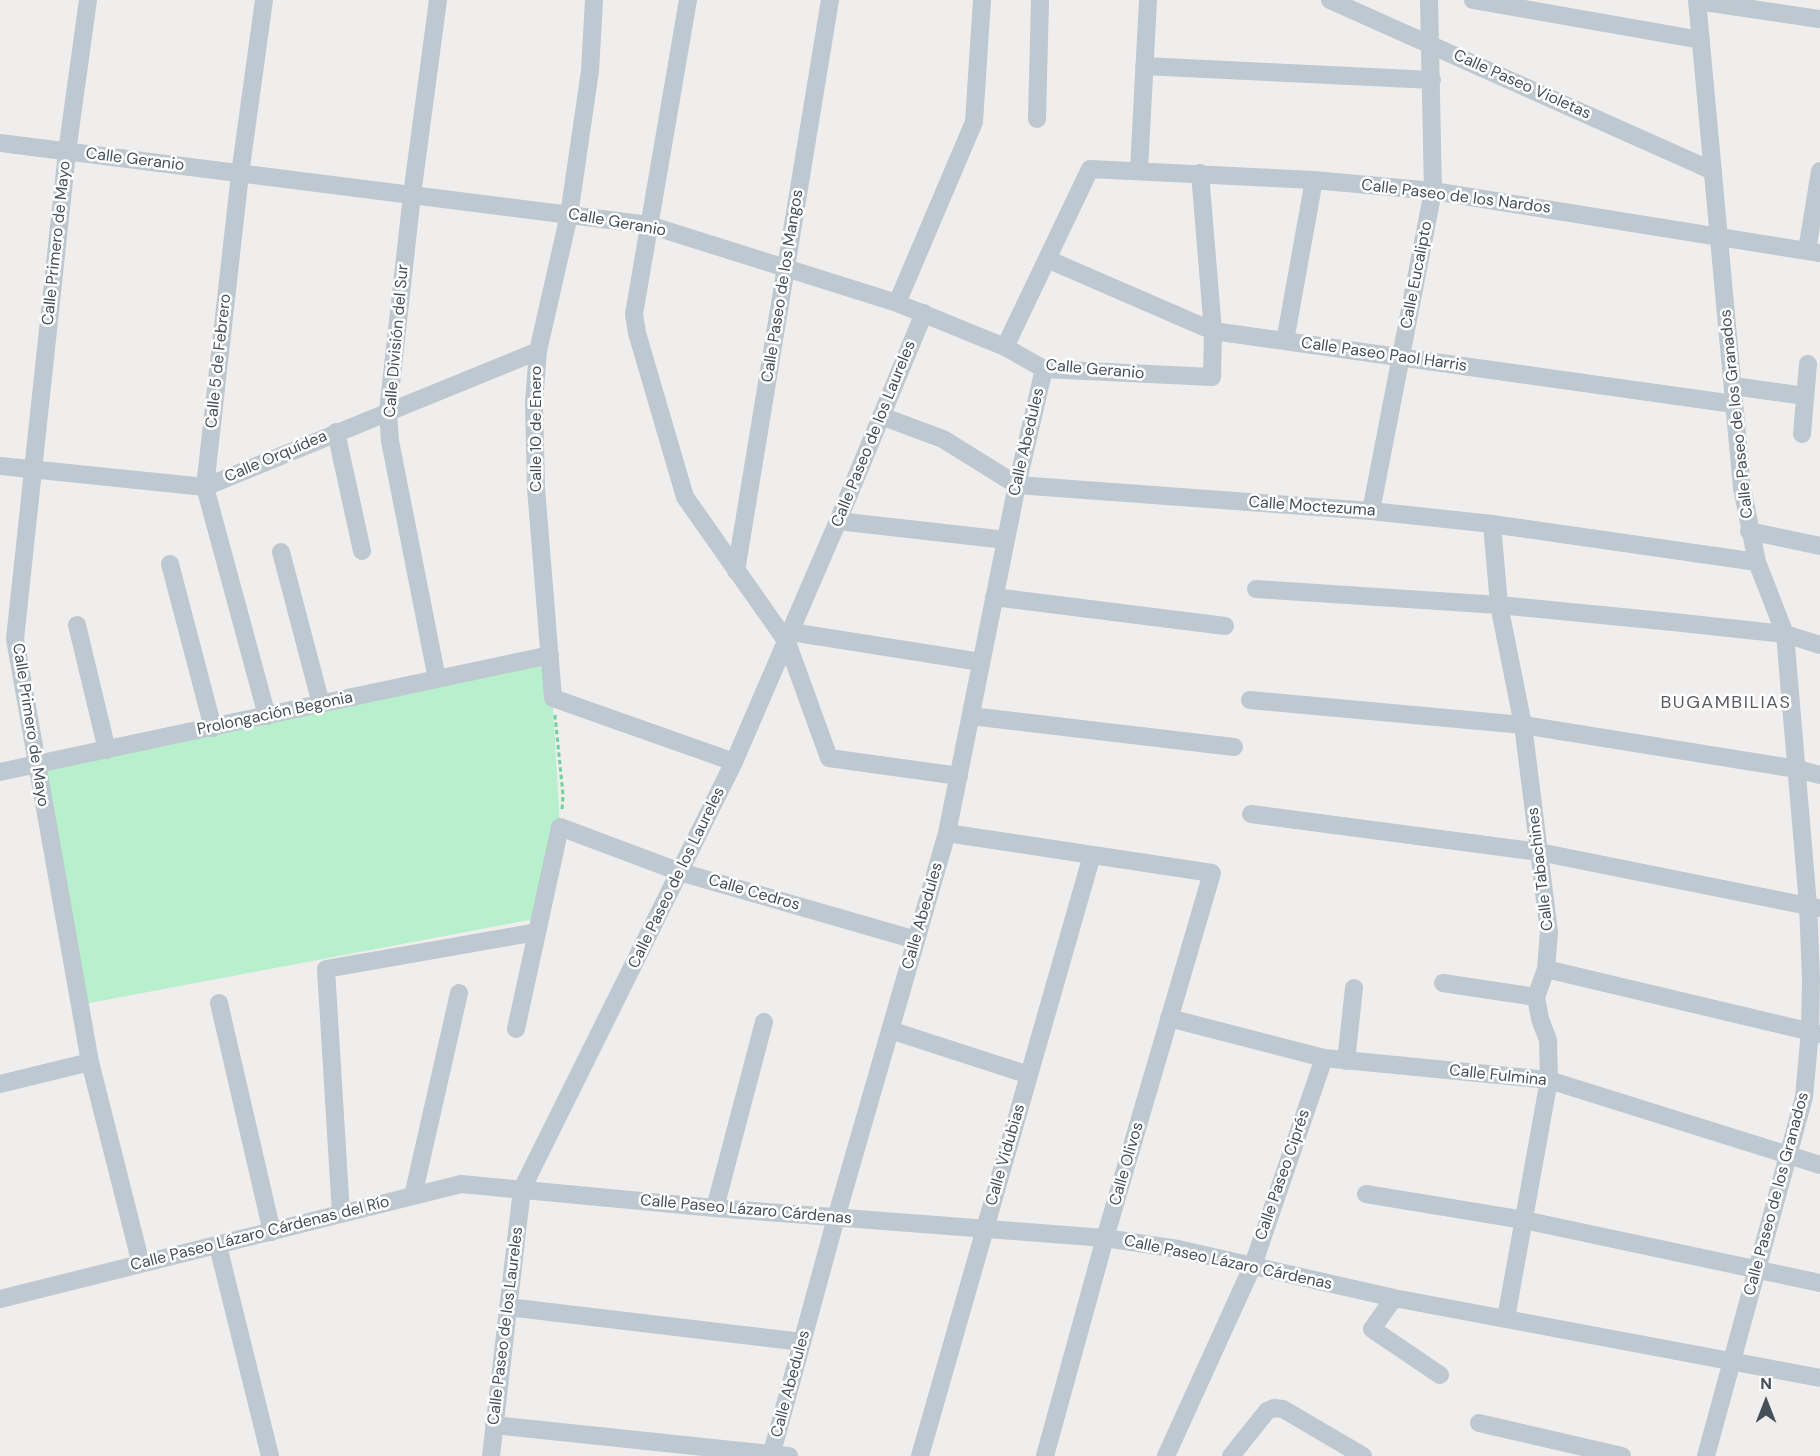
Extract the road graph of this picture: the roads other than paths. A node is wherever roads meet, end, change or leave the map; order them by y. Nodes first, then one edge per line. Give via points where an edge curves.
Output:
1 (88, 0) edge
2 (264, 0) edge
3 (438, 0) edge
4 (594, 0) edge
5 (688, 0) edge
6 (830, 0) edge
7 (982, 0) edge
8 (1040, 0) edge
9 (1148, 0) edge
10 (1330, 0) edge
11 (1429, 0) edge
12 (1473, 0) edge
13 (1697, 1) edge
14 (1820, 19) edge
15 (1701, 40) junction
16 (1431, 44) junction
17 (1144, 66) junction
18 (1432, 80) junction
19 (1037, 119) dead end
20 (0, 143) edge
21 (67, 152) junction
22 (1139, 170) junction
23 (1713, 171) junction
24 (1820, 171) edge
25 (1200, 173) junction
26 (240, 174) junction
27 (1314, 180) junction
28 (1433, 191) junction
29 (412, 195) junction
30 (569, 215) junction
31 (649, 225) junction
32 (1719, 236) junction
33 (1813, 252) edge
34 (1047, 259) junction
35 (786, 269) junction
36 (897, 303) junction
37 (924, 313) junction
38 (1213, 331) junction
39 (1285, 341) junction
40 (1005, 346) junction
41 (538, 351) junction
42 (1400, 357) junction
43 (1808, 364) dead end
44 (1044, 369) junction
45 (1733, 386) junction
46 (1805, 396) junction
47 (1734, 404) junction
48 (388, 411) junction
49 (881, 416) junction
50 (336, 432) junction
51 (1802, 434) dead end
52 (0, 466) edge
53 (34, 470) junction
54 (1017, 485) junction
55 (205, 487) junction
56 (1371, 511) junction
57 (838, 521) junction
58 (1492, 524) junction
59 (1749, 531) junction
60 (1006, 540) junction
61 (1820, 546) edge
62 (362, 551) dead end
63 (281, 552) dead end
64 (1757, 562) junction
65 (170, 564) dead end
66 (736, 571) junction
67 (1256, 589) dead end
68 (994, 597) junction
69 (1499, 605) junction
70 (77, 625) dead end
71 (1225, 626) dead end
72 (1785, 634) junction
73 (789, 637) junction
74 (1820, 645) edge
75 (550, 655) junction
76 (981, 662) junction
77 (437, 680) junction
78 (1250, 700) dead end
79 (321, 704) junction
80 (267, 716) junction
81 (971, 716) junction
82 (1523, 725) junction
83 (213, 728) junction
84 (1234, 747) dead end
85 (107, 750) junction
86 (734, 762) junction
87 (36, 766) junction
88 (1797, 769) junction
89 (0, 772) edge
90 (1820, 775) edge
91 (959, 776) junction
92 (1251, 814) dead end
93 (947, 833) junction
94 (1539, 852) junction
95 (1092, 855) junction
96 (680, 872) junction
97 (1814, 907) edge
98 (537, 932) junction
99 (916, 940) junction
100 (1546, 969) junction
101 (1443, 983) dead end
102 (1354, 988) dead end
103 (459, 993) dead end
104 (1536, 997) junction
105 (219, 1003) dead end
106 (1169, 1018) junction
107 (764, 1022) dead end
108 (516, 1029) dead end
109 (890, 1030) junction
110 (1815, 1033) edge
111 (1324, 1058) junction
112 (1346, 1061) junction
113 (90, 1062) junction
114 (1029, 1075) junction
115 (1549, 1080) junction
116 (0, 1084) edge
117 (1790, 1155) junction
118 (1820, 1165) edge
119 (522, 1189) junction
120 (1366, 1194) dead end
121 (413, 1196) junction
122 (715, 1208) junction
123 (341, 1214) junction
124 (836, 1218) junction
125 (1524, 1220) junction
126 (985, 1228) junction
127 (272, 1232) junction
128 (1105, 1238) junction
129 (218, 1246) junction
130 (141, 1264) junction
131 (1253, 1265) junction
132 (1758, 1270) junction
133 (1820, 1283) edge
134 (1394, 1298) junction
135 (0, 1299) edge
136 (508, 1306) junction
137 (1506, 1318) junction
138 (802, 1342) junction
139 (1732, 1361) junction
140 (1440, 1375) dead end
141 (1820, 1378) edge
142 (1479, 1423) dead end
143 (494, 1425) junction
144 (777, 1455) edge
145 (270, 1456) edge
146 (491, 1456) edge
147 (920, 1456) edge
148 (1045, 1456) edge
149 (1166, 1456) edge
150 (1231, 1456) edge
151 (1363, 1456) edge
152 (1622, 1456) edge
153 (1706, 1456) edge

1 - 21 street, Calle Primero de Mayo
2 - 26 street, Calle 5 de Febrero
3 - 29 street, Calle División del Sur
4 - 30 street, Calle 10 de Enero via 590,71
5 - 31 street
6 - 35 street, Calle Paseo de los Mangos
7 - 36 street via 974,122
8 - 19 street
9 - 17 street
10 - 16 street, Calle Paseo Violetas
11 - 16 street, Calle Eucalipto
12 - 15 street
13 - 14 street
13 - 15 street, Calle Paseo de los Granados
15 - 23 street, Calle Paseo de los Granados
16 - 18 street, Calle Eucalipto
16 - 23 street, Calle Paseo Violetas
17 - 18 street
17 - 22 street
18 - 28 street, Calle Eucalipto
20 - 21 street, Calle Geranio
21 - 26 street, Calle Geranio
21 - 53 street, Calle Primero de Mayo
22 - 25 street, Calle Paseo de los Nardos
22 - 34 street, Calle Paseo de los Nardos via 1090,169
23 - 32 street, Calle Paseo de los Granados
24 - 33 street
25 - 27 street, Calle Paseo de los Nardos
25 - 38 street
26 - 29 street, Calle Geranio
26 - 55 street, Calle 5 de Febrero
27 - 28 street, Calle Paseo de los Nardos
27 - 39 street
28 - 32 street, Calle Paseo de los Nardos
28 - 42 street, Calle Eucalipto
29 - 30 street, Calle Geranio
29 - 48 street, Calle División del Sur
30 - 31 street, Calle Geranio
30 - 41 street, Calle 10 de Enero
31 - 35 street, Calle Geranio
31 - 66 street via 636,294 637,333 685,497
32 - 33 street, Calle Paseo de los Nardos
32 - 45 street, Calle Paseo de los Granados
34 - 38 street, Calle Paseo Paol Harris
34 - 40 street
35 - 36 street, Calle Geranio
35 - 66 street, Calle Paseo de los Mangos
36 - 37 street, Calle Geranio
37 - 40 street, Calle Geranio
37 - 49 street, Calle Paseo de los Laureles
38 - 39 street, Calle Paseo Paol Harris
38 - 44 street, Calle Geranio via 1212,377
39 - 42 street, Calle Paseo Paol Harris
40 - 44 street, Calle Geranio
41 - 48 street, Calle Orquídea
41 - 75 street, Calle 10 de Enero via 534,402 536,488
42 - 47 street, Calle Paseo Paol Harris
42 - 56 street, Calle Eucalipto
43 - 46 street
44 - 54 street, Calle Abedules
45 - 46 street
45 - 47 street, Calle Paseo de los Granados
46 - 51 street
47 - 59 street, Calle Paseo de los Granados
48 - 50 street, Calle Orquídea
48 - 77 street, Calle División del Sur via 390,441
49 - 54 street, Calle Moctezuma via 943,440
49 - 57 street, Calle Paseo de los Laureles
50 - 55 street, Calle Orquídea
50 - 62 street
52 - 53 street, Calle Orquídea
53 - 55 street, Calle Orquídea
53 - 87 street, Calle Primero de Mayo via 15,639
54 - 56 street, Calle Moctezuma
54 - 60 street, Calle Abedules
55 - 80 street, Calle 5 de Febrero
56 - 58 street, Calle Moctezuma
57 - 60 street
57 - 73 street, Calle Paseo de los Laureles
58 - 64 street, Calle Moctezuma
58 - 69 street, Calle Tabachines
59 - 61 street
59 - 64 street, Calle Paseo de los Granados
60 - 68 street, Calle Abedules
63 - 79 street
64 - 72 street, Calle Paseo de los Granados
65 - 83 street
66 - 73 street
67 - 69 street
68 - 71 street
68 - 76 street, Calle Abedules
69 - 72 street
69 - 82 street, Calle Tabachines
70 - 85 street
72 - 74 street
72 - 88 street, Calle Paseo de los Granados
73 - 76 street
73 - 86 street, Calle Paseo de los Laureles
73 - 91 street via 829,758
75 - 77 street, Prolongación Begonia
75 - 86 street, Calle 10 de Enero via 553,698
76 - 81 street, Calle Abedules
77 - 79 street, Prolongación Begonia
78 - 82 street
79 - 80 street, Prolongación Begonia
80 - 83 street, Prolongación Begonia
81 - 84 street
81 - 91 street, Calle Abedules
82 - 88 street
82 - 94 street, Calle Tabachines
83 - 85 street, Prolongación Begonia
85 - 87 street, Prolongación Begonia
86 - 96 street, Calle Paseo de los Laureles
87 - 89 street, Prolongación Begonia
87 - 113 street, Calle Primero de Mayo
88 - 90 street
88 - 97 street, Calle Paseo de los Granados
91 - 93 street, Calle Abedules
92 - 94 street
93 - 95 street
93 - 99 street, Calle Abedules
94 - 97 street
94 - 100 street, Calle Tabachines via 1549,932
95 - 106 street, Calle Olivos via 1212,873
95 - 114 street, Calle Vidubias
96 - 98 street, Calle Cedros via 560,827
96 - 99 street, Calle Cedros
96 - 119 street, Calle Paseo de los Laureles
97 - 110 street, Calle Paseo de los Granados
98 - 108 street
98 - 123 street via 326,969
99 - 109 street, Calle Abedules
100 - 104 street, Calle Tabachines
100 - 110 street
101 - 104 street
102 - 112 street
103 - 121 street
104 - 115 street via 1548,1040
105 - 127 street
106 - 111 street, Calle Fulmina
106 - 128 street, Calle Olivos
107 - 122 street
109 - 114 street
109 - 124 street, Calle Abedules
110 - 117 street, Calle Paseo de los Granados
111 - 112 street, Calle Fulmina
111 - 131 street, Calle Paseo Ciprés
112 - 115 street, Calle Fulmina
113 - 116 street
113 - 130 street, Calle Primero de Mayo
114 - 126 street, Calle Vidubias
115 - 117 street, Calle Fulmina
115 - 125 street
117 - 118 street, Calle Fulmina
117 - 132 street, Calle Paseo de los Granados
119 - 121 street, Calle Paseo Lázaro Cárdenas del Río via 461,1184
119 - 122 street, Calle Paseo Lázaro Cárdenas
119 - 136 street, Calle Paseo de los Laureles
120 - 125 street
121 - 123 street, Calle Paseo Lázaro Cárdenas del Río
122 - 124 street, Calle Paseo Lázaro Cárdenas
123 - 127 street, Calle Paseo Lázaro Cárdenas del Río
124 - 126 street, Calle Paseo Lázaro Cárdenas
124 - 138 street, Calle Abedules
125 - 132 street
125 - 137 street
126 - 128 street, Calle Paseo Lázaro Cárdenas
126 - 147 street, Calle Vidubias
127 - 129 street, Calle Paseo Lázaro Cárdenas del Río
128 - 131 street, Calle Paseo Lázaro Cárdenas
128 - 148 street, Calle Olivos
129 - 130 street, Calle Paseo Lázaro Cárdenas del Río
129 - 145 street
130 - 135 street, Calle Paseo Lázaro Cárdenas del Río
131 - 134 street, Calle Paseo Lázaro Cárdenas
131 - 149 street, Calle Paseo Ciprés
132 - 133 street
132 - 139 street, Calle Paseo de los Granados
134 - 137 street, Calle Paseo Lázaro Cárdenas
134 - 140 street via 1372,1329
136 - 138 street
136 - 143 street, Calle Paseo de los Laureles
137 - 139 street, Calle Paseo Lázaro Cárdenas
138 - 144 street, Calle Abedules
139 - 141 street, Calle Paseo Lázaro Cárdenas
139 - 153 street, Calle Paseo de los Granados
142 - 152 street
143 - 144 street
143 - 146 street, Calle Paseo de los Laureles
150 - 151 street via 1266,1411 1274,1408 1283,1409

